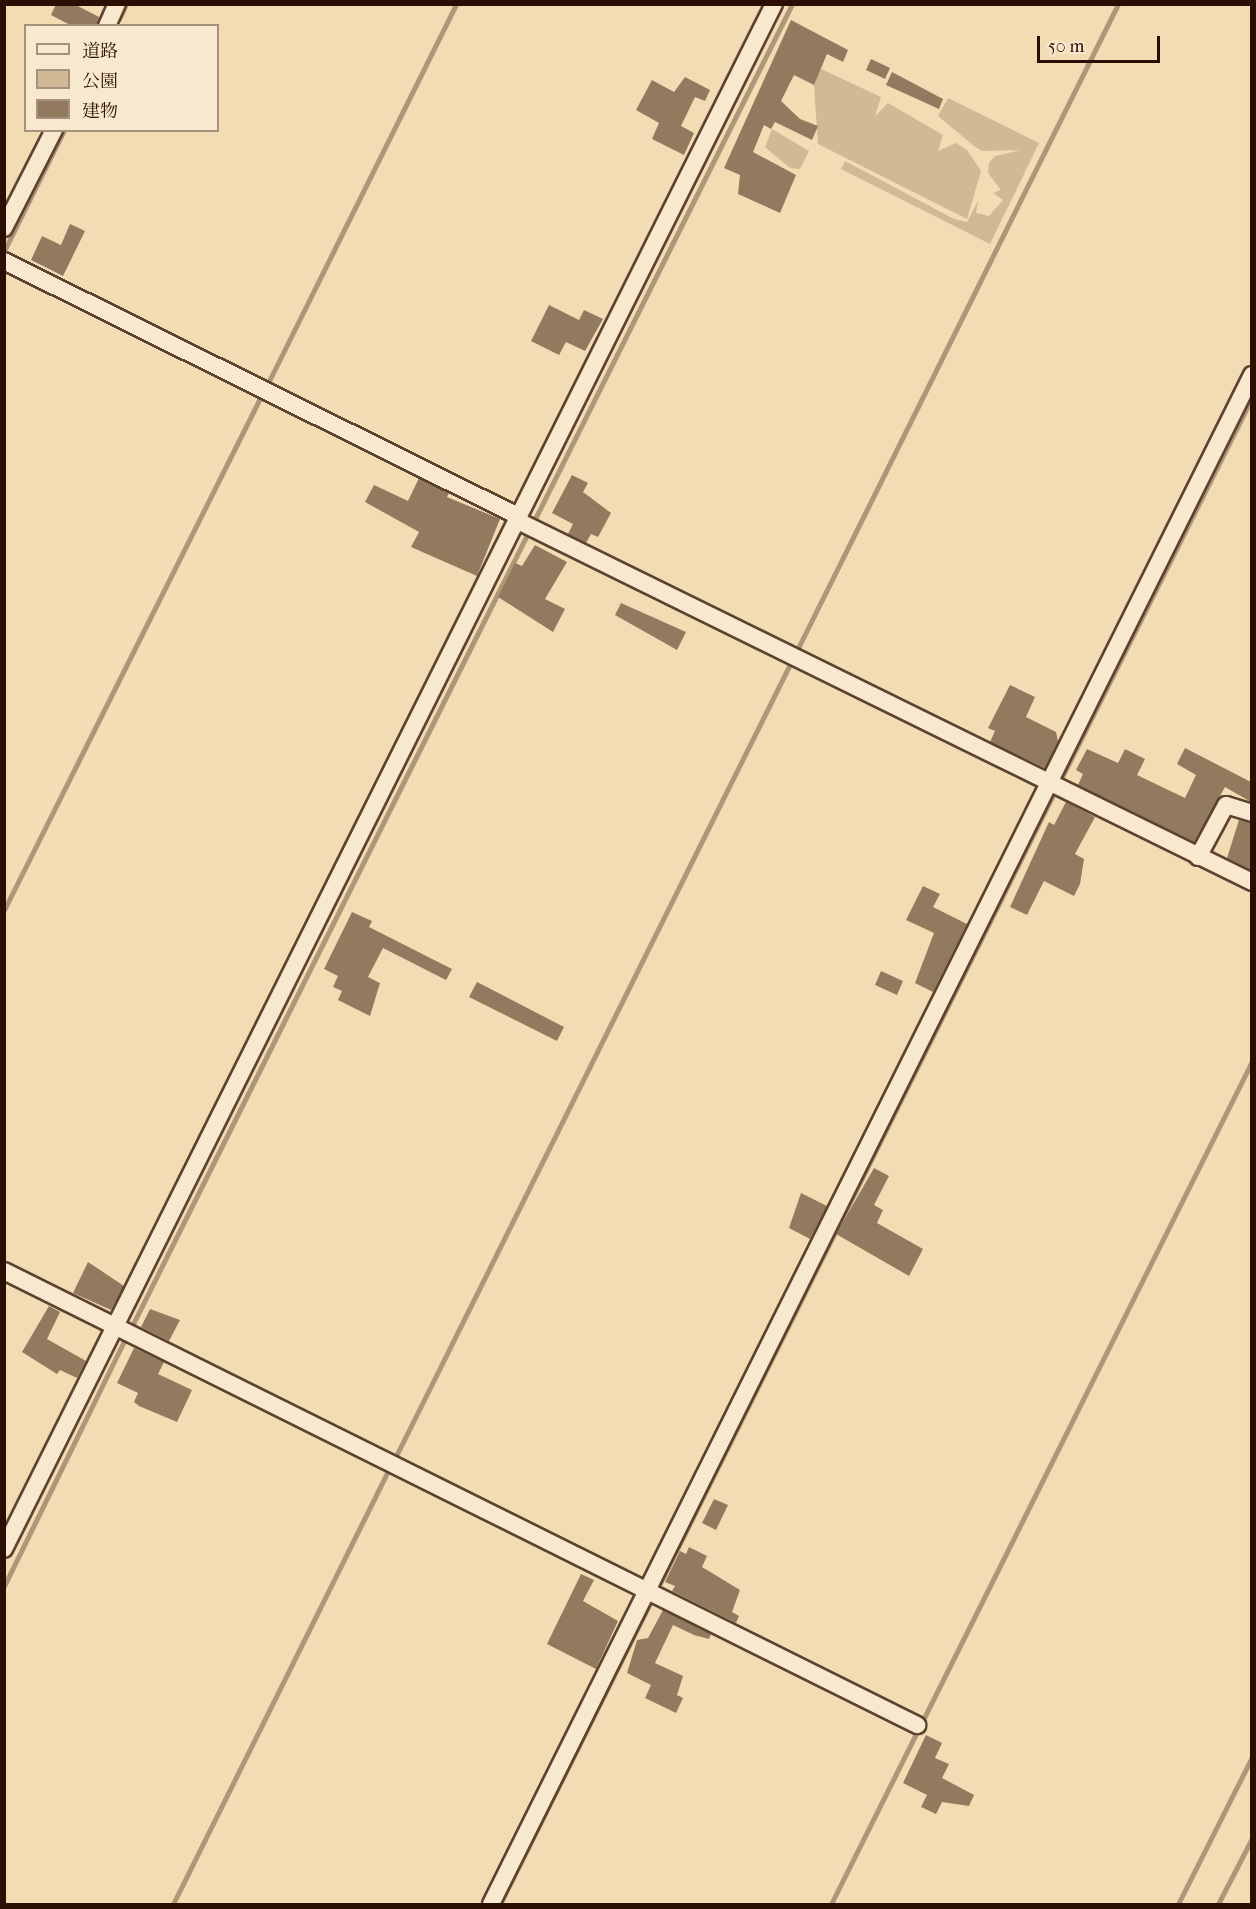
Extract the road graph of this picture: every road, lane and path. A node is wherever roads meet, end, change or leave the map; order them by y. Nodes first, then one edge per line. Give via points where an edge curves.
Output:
1 (117, 4) edge
2 (774, 4) edge
3 (108, 24) edge
4 (53, 132) edge
5 (4, 228) edge
6 (4, 261) edge
7 (1251, 376) edge
8 (524, 522) junction
9 (1050, 785) junction
10 (1251, 813) edge
11 (1198, 856) junction
12 (1251, 882) edge
13 (4, 1271) edge
14 (114, 1326) junction
15 (4, 1549) edge
16 (652, 1593) junction
17 (917, 1725) dead end
18 (491, 1905) edge

1 - 3 street
2 - 8 street
4 - 5 street
6 - 8 street
7 - 9 street
8 - 9 street
8 - 14 street
9 - 11 street
9 - 16 street
10 - 11 street via 1226,804
11 - 12 street
13 - 14 street
14 - 15 street
14 - 16 street
16 - 17 street
16 - 18 street

